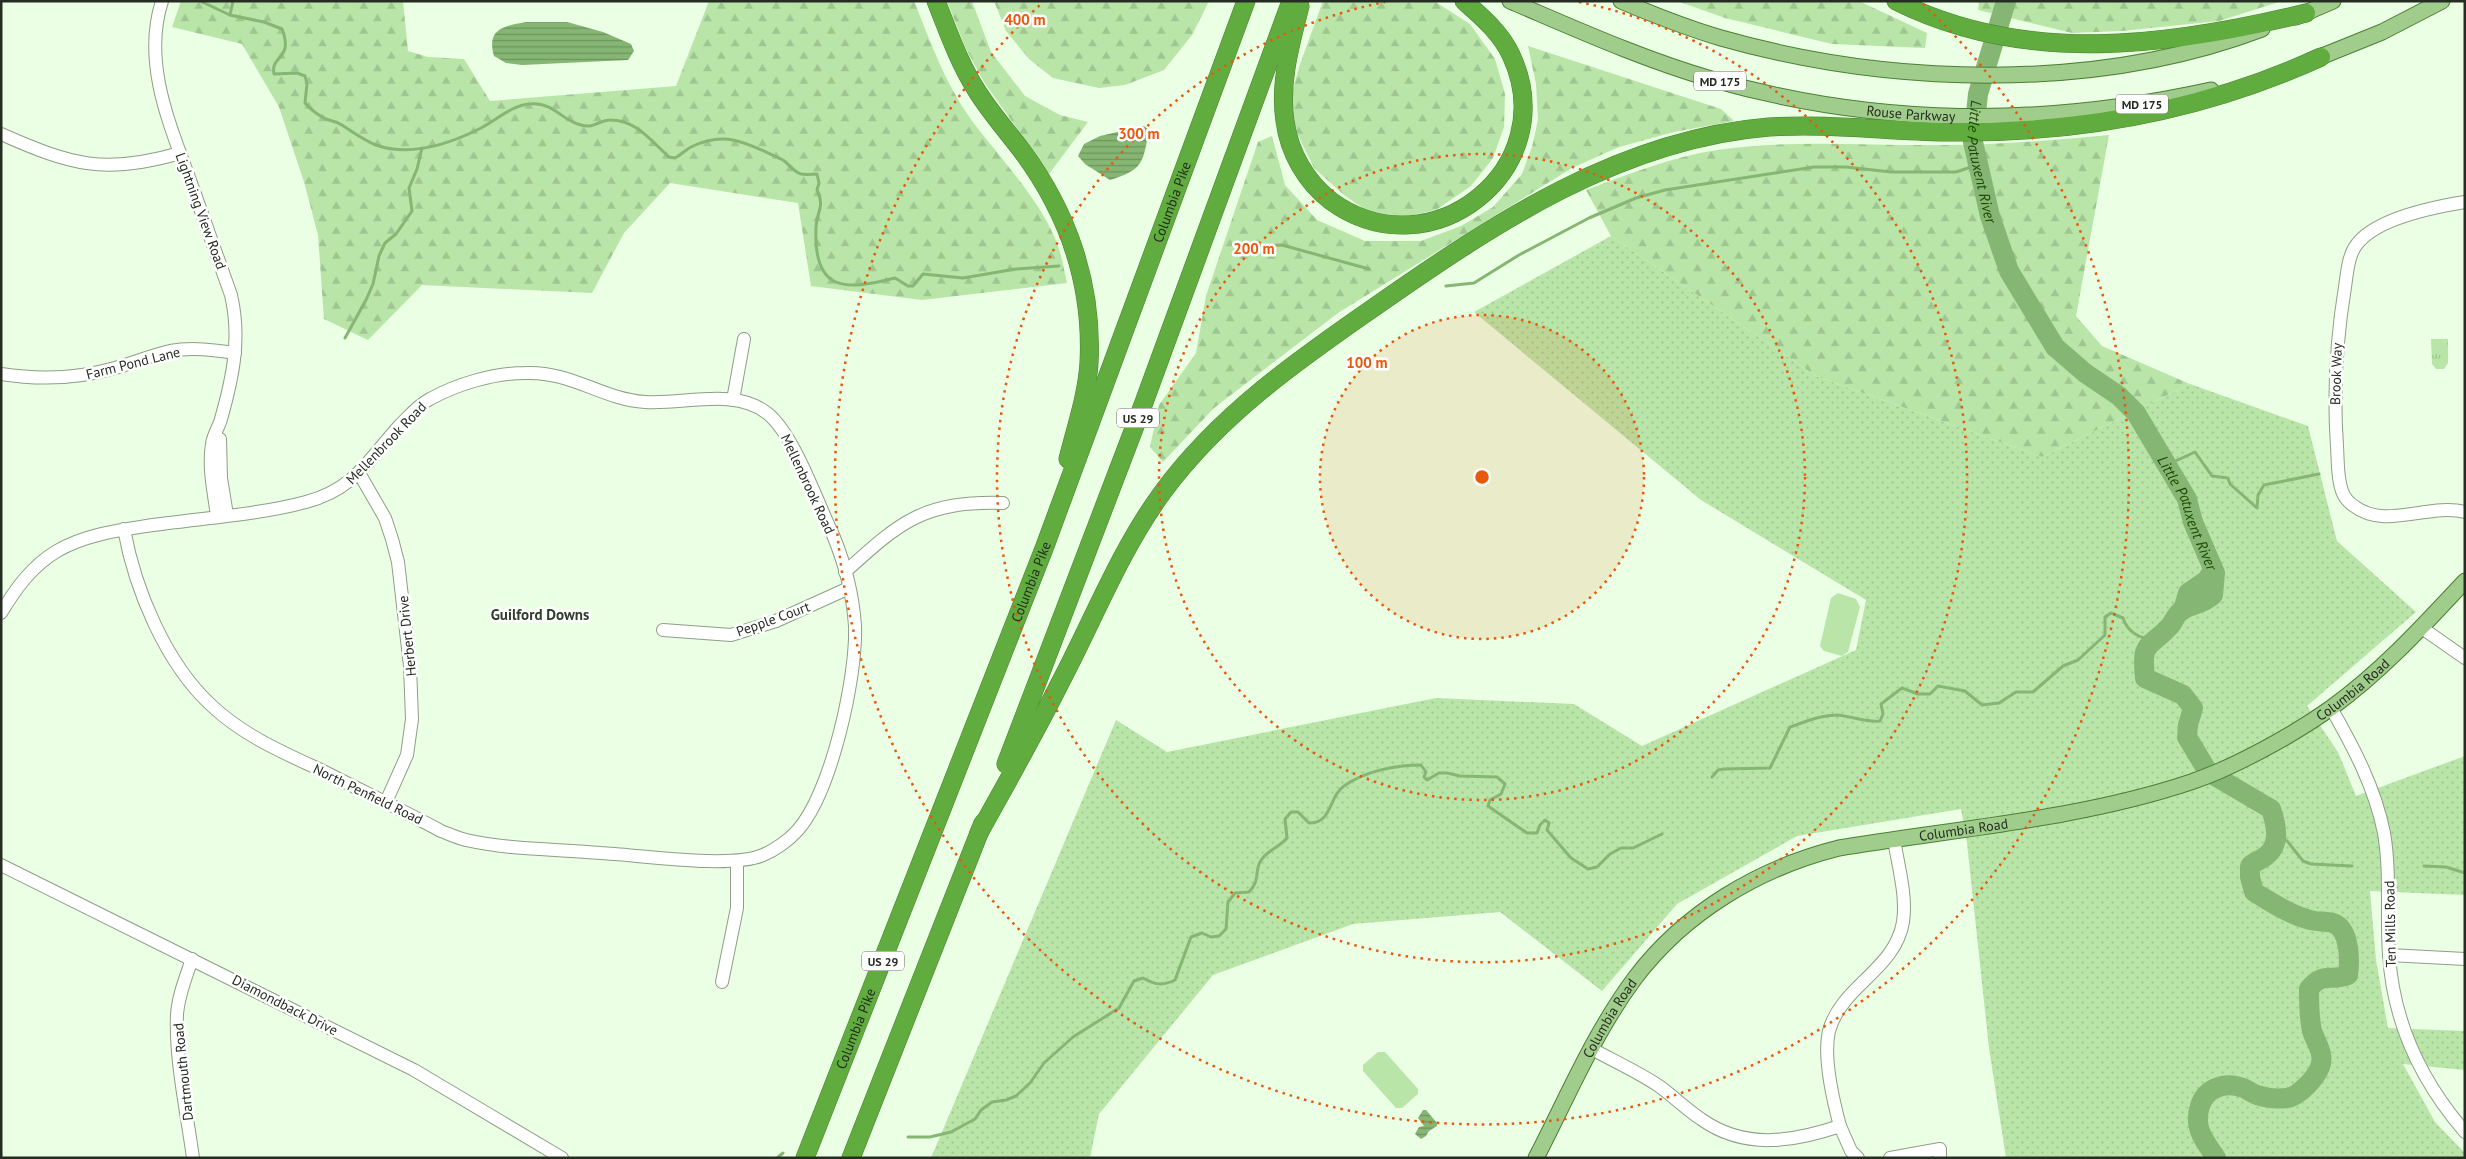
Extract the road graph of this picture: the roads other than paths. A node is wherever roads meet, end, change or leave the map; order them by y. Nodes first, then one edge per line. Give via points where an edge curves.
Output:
1 (162, 1) edge
2 (936, 1) edge
3 (1246, 1) edge
4 (1291, 1) edge
5 (1302, 1) edge
6 (1464, 1) edge
7 (1510, 1) edge
8 (1621, 1) edge
9 (1896, 1) edge
10 (2333, 1) edge
11 (2442, 1) edge
12 (2306, 13) junction
13 (2321, 58) junction
14 (2012, 124) junction
15 (1940, 125) junction
16 (1, 134) edge
17 (180, 153) junction
18 (2465, 202) edge
19 (744, 339) dead end
20 (235, 353) junction
21 (1, 374) edge
22 (733, 400) junction
23 (359, 474) junction
24 (1003, 503) dead end
25 (2465, 512) edge
26 (222, 516) junction
27 (124, 530) junction
28 (1045, 546) junction
29 (845, 572) junction
30 (2465, 581) edge
31 (850, 588) junction
32 (1, 613) edge
33 (2422, 628) junction
34 (663, 630) dead end
35 (2465, 658) edge
36 (2331, 708) junction
37 (386, 802) junction
38 (979, 833) junction
39 (1894, 839) junction
40 (737, 861) junction
41 (1, 865) edge
42 (2389, 955) junction
43 (192, 959) junction
44 (2465, 959) edge
45 (722, 982) dead end
46 (1592, 1049) junction
47 (1840, 1126) junction
48 (2465, 1132) edge
49 (193, 1158) edge
50 (562, 1158) edge
51 (806, 1158) edge
52 (851, 1158) edge
53 (1536, 1158) edge
54 (1858, 1158) edge
55 (1890, 1158) edge
56 (1940, 1158) edge

1 - 17 street, Lightning View Road via 156,34 156,60 162,102
2 - 28 highway via 976,89 1050,193 1070,234 1084,280 1089,344 1086,386
3 - 28 highway, Columbia Pike / US 29
4 - 38 highway, US 29 via 1144,405
5 - 6 highway via 1291,42 1284,100 1285,121 1294,154 1313,184 1341,208 1372,221 1410,225 1459,212 1479,198 1503,172 1519,138 1523,103 1511,55 1493,28
7 - 15 main road, Rouse Parkway / MD 175 via 1655,61 1711,79 1811,102
8 - 12 main road via 1674,23 1771,51 1866,67 1951,74 2062,71 2155,59 2257,32
9 - 12 highway via 1938,20 1966,28 2026,40 2105,44 2151,42 2224,32
10 - 12 main road
11 - 13 main road
13 - 14 main road, MD 175 via 2213,89 2114,109
13 - 14 highway via 2272,80 2166,110 2096,122
14 - 15 highway
15 - 38 highway via 1771,127 1709,136 1635,157 1600,170 1530,205 1448,256 1330,337 1243,405 1213,433 1163,491 1127,549 1060,685
16 - 17 street via 43,152 81,163 126,165
17 - 20 street, Lightning View Road via 231,295 236,316
18 - 25 street, Brook Way via 2384,224 2358,242 2350,257 2334,394 2340,482 2349,502 2372,515
19 - 22 street
20 - 21 street, Farm Pond Lane via 170,351 73,377 24,378
20 - 26 street, Lightning View Road via 232,378 212,443 211,460
22 - 23 street, Mellenbrook Road via 642,402 605,393 568,377 523,373 500,377 463,385 426,400
22 - 29 street, Mellenbrook Road via 757,407 779,424 833,535
23 - 26 street, Mellenbrook Road via 344,487 306,502
23 - 37 street, Herbert Drive via 385,518 394,546 410,666 412,720 408,748
24 - 29 street via 949,506 909,519
26 - 27 street, Mellenbrook Road
27 - 32 street, Mellenbrook Road via 76,542 44,560 16,589
27 - 37 street, North Penfield Road via 130,564 140,590 167,645 200,694 249,734
28 - 51 highway, Columbia Pike / US 29
29 - 31 street, Mellenbrook Road
30 - 33 main road, Columbia Road
31 - 34 street, Pepple Court via 776,621 731,635
31 - 40 street, North Penfield Road via 855,628 852,682 845,714 813,805 805,821 788,839 764,854
33 - 35 street
33 - 36 main road, Columbia Road
36 - 39 main road, Columbia Road via 2229,766 2157,793 2106,805
36 - 42 street, Ten Mills Road via 2352,745 2378,808 2390,886
37 - 40 street, North Penfield Road via 464,840
38 - 52 highway, US 29
39 - 46 main road, Columbia Road via 1798,859 1760,876 1700,912 1669,939 1634,979
39 - 47 street via 1904,899 1903,924 1892,951 1875,973 1846,1000 1829,1032 1829,1063
40 - 45 street via 737,908
41 - 43 street, Diamondback Drive
42 - 44 street
42 - 48 street, Ten Mills Road via 2396,1002 2415,1061 2430,1088
43 - 49 street, Dartmouth Road via 180,994 177,1036
43 - 50 street, Diamondback Drive via 414,1070
46 - 47 street via 1659,1086 1702,1120 1726,1133 1753,1140 1781,1141
46 - 53 main road, Columbia Road
47 - 54 street via 1851,1151
55 - 56 street via 1940,1149

